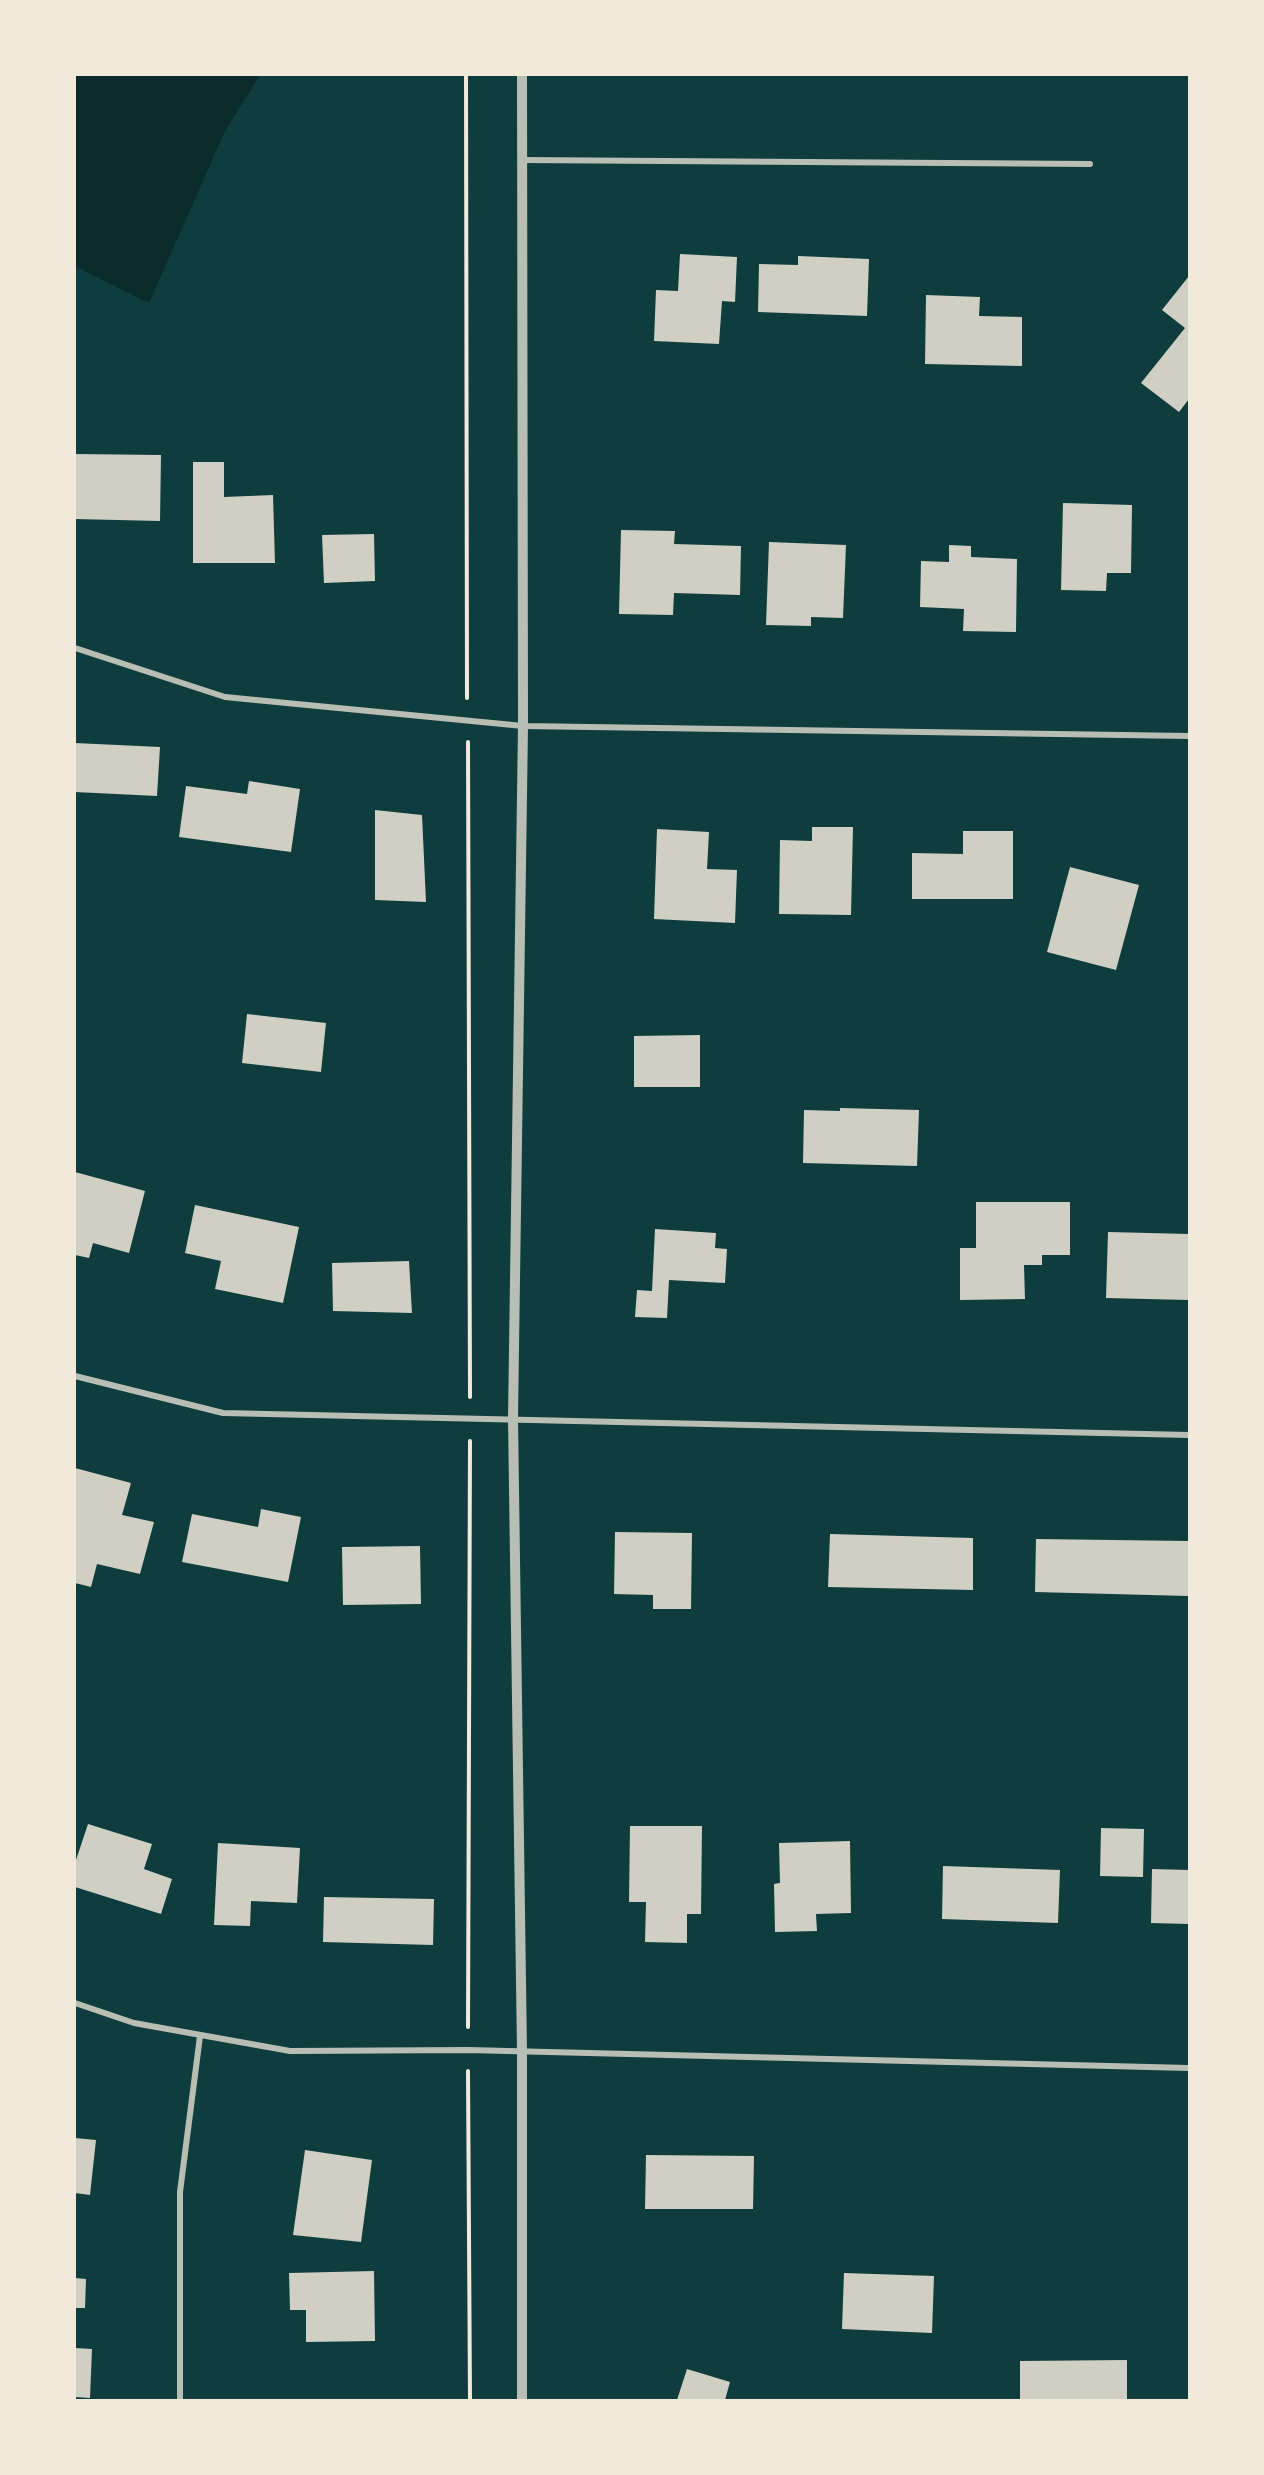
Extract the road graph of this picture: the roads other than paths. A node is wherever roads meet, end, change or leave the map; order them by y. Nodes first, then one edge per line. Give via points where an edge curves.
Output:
1 (522, 75) edge
2 (522, 160) junction
3 (1090, 164) dead end
4 (75, 648) edge
5 (523, 726) junction
6 (1189, 736) edge
7 (75, 1376) edge
8 (513, 1418) junction
9 (1189, 1435) edge
10 (75, 2002) edge
11 (200, 2036) junction
12 (522, 2052) junction
13 (1189, 2068) edge
14 (180, 2400) edge
15 (522, 2400) edge

1 - 2 street
2 - 3 street
2 - 5 street
4 - 5 street via 225,697
5 - 6 street
5 - 8 street
7 - 8 street via 223,1413
8 - 9 street
8 - 12 street
10 - 11 street via 134,2023
11 - 12 street via 291,2051
11 - 14 street via 180,2192
12 - 13 street
12 - 15 street

